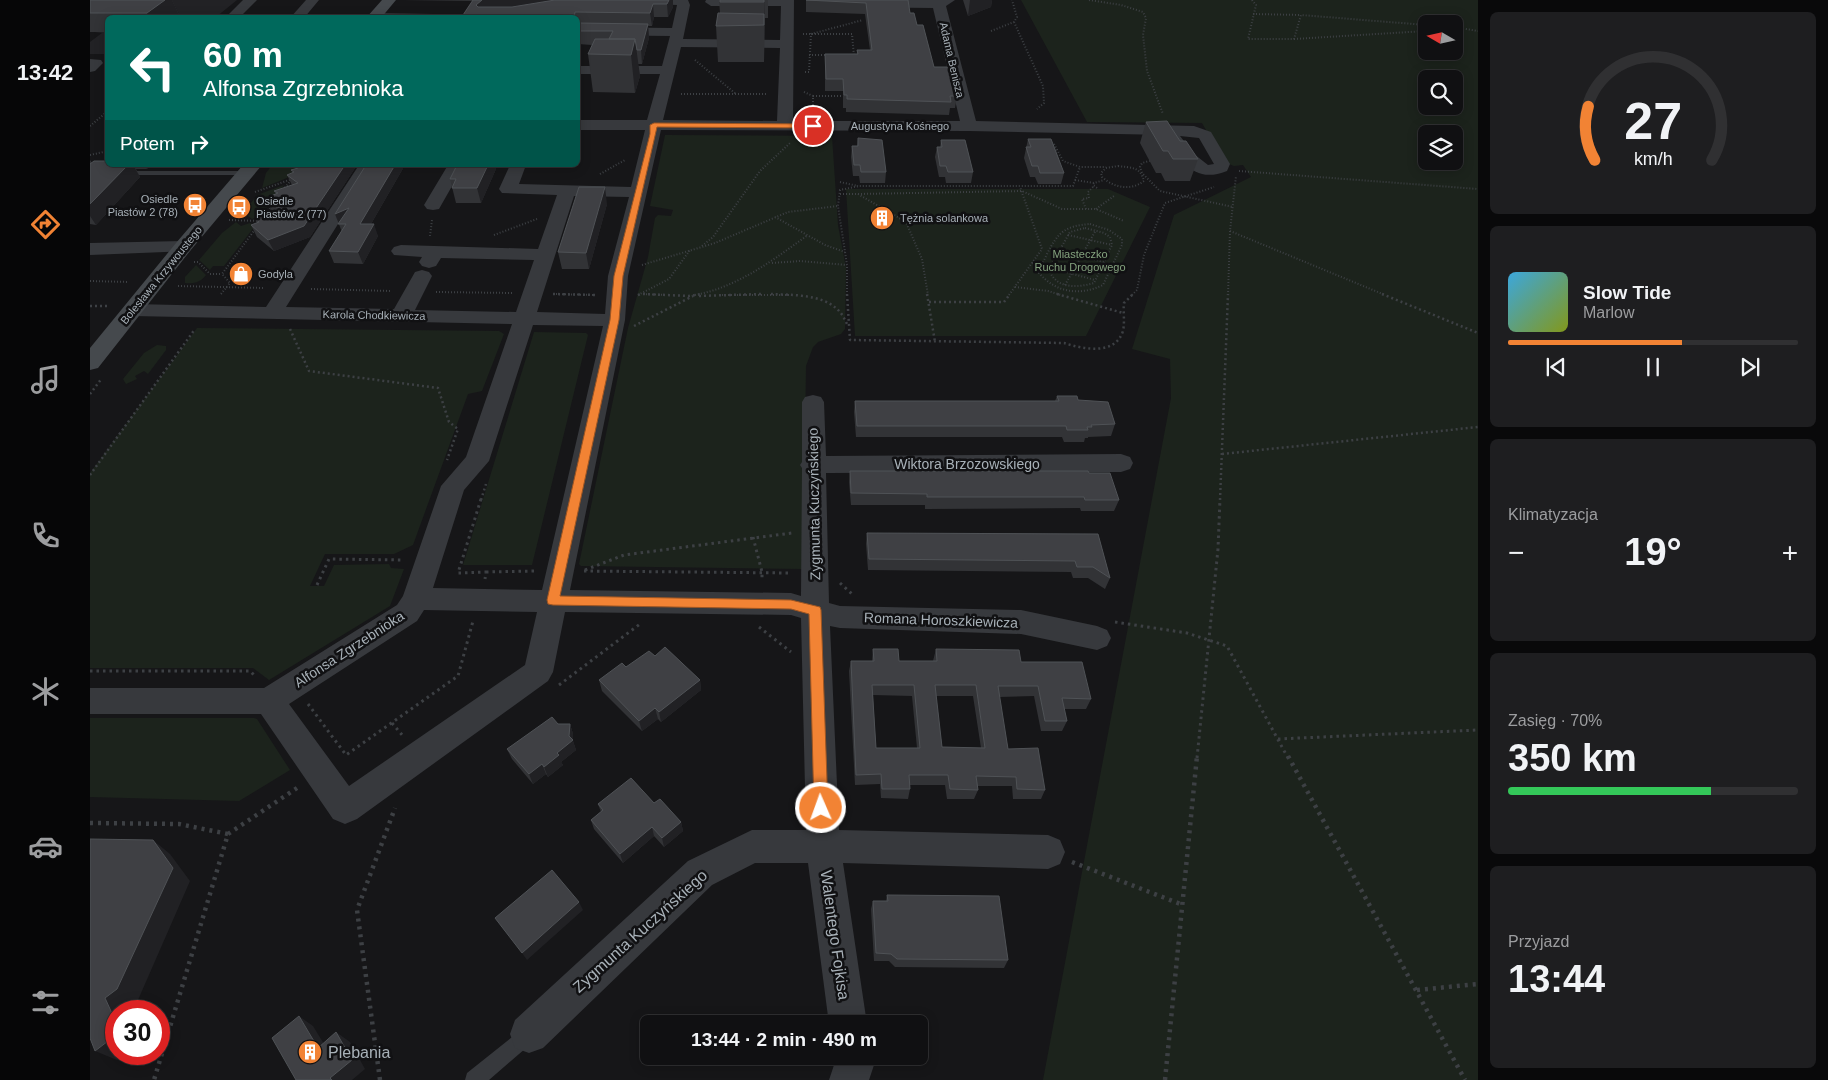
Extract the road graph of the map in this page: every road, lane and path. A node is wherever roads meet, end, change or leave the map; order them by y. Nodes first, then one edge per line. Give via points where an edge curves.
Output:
1 (251, 0) edge
2 (313, 0) edge
3 (388, 0) edge
4 (653, 0) edge
5 (712, 0) edge
6 (838, 0) edge
7 (1012, 0) edge
8 (1089, 0) edge
9 (1252, 0) edge
10 (788, 1) edge
11 (944, 2) edge
12 (903, 4) junction
13 (1253, 14) junction
14 (234, 15) edge
15 (299, 15) edge
16 (376, 15) edge
17 (1301, 15) junction
18 (1014, 22) junction
19 (1418, 24) edge
20 (1463, 28) edge
21 (580, 31) edge
22 (991, 31) dead end
23 (1418, 31) edge
24 (1478, 31) edge
25 (677, 38) junction
26 (1294, 39) junction
27 (787, 44) junction
28 (689, 54) dead end
29 (809, 55) junction
30 (836, 55) edge
31 (90, 63) edge
32 (90, 68) edge
33 (580, 70) edge
34 (667, 70) junction
35 (803, 78) dead end
36 (803, 85) dead end
37 (680, 94) dead end
38 (736, 94) junction
39 (786, 95) junction
40 (813, 96) junction
41 (849, 96) edge
42 (1032, 110) dead end
43 (105, 114) edge
44 (580, 124) edge
45 (90, 126) edge
46 (813, 126) junction
47 (969, 126) junction
48 (653, 130) junction
49 (1162, 130) joint
50 (789, 133) junction
51 (1052, 140) edge
52 (105, 152) edge
53 (90, 155) edge
54 (1160, 160) edge
55 (1237, 164) dead end
56 (366, 167) edge
57 (455, 167) edge
58 (517, 167) edge
59 (1080, 167) junction
60 (1109, 167) junction
61 (250, 169) edge
62 (1237, 171) junction
63 (1142, 173) junction
64 (1075, 180) junction
65 (1105, 180) junction
66 (90, 181) edge
67 (840, 182) dead end
68 (1094, 184) junction
69 (1112, 184) junction
70 (858, 186) junction
71 (1020, 186) junction
72 (1097, 188) dead end
73 (1478, 189) edge
74 (1112, 190) dead end
75 (282, 192) edge
76 (638, 192) junction
77 (1022, 192) junction
78 (840, 194) junction
79 (858, 194) junction
80 (248, 195) dead end
81 (1114, 196) dead end
82 (1181, 196) junction
83 (566, 197) junction
84 (277, 200) edge
85 (433, 205) joint
86 (838, 206) junction
87 (1233, 207) junction
88 (1086, 209) junction
89 (1096, 209) junction
90 (892, 214) junction
91 (774, 216) junction
92 (228, 220) dead end
93 (261, 221) junction
94 (1124, 221) dead end
95 (1096, 230) junction
96 (1230, 231) junction
97 (1068, 235) junction
98 (808, 236) junction
99 (1090, 240) junction
100 (1112, 246) junction
101 (701, 247) junction
102 (90, 249) edge
103 (690, 250) junction
104 (1059, 250) junction
105 (401, 251) dead end
106 (844, 252) junction
107 (1040, 252) junction
108 (1048, 254) junction
109 (185, 255) junction
110 (545, 255) junction
111 (1081, 256) junction
112 (433, 259) junction
113 (1104, 262) junction
114 (1032, 263) junction
115 (769, 264) junction
116 (642, 265) dead end
117 (847, 265) junction
118 (1041, 266) junction
119 (1049, 268) junction
120 (222, 274) junction
121 (1071, 274) junction
122 (1095, 280) junction
123 (90, 281) edge
124 (132, 282) dead end
125 (1065, 286) junction
126 (1015, 287) junction
127 (640, 294) junction
128 (695, 295) junction
129 (634, 296) dead end
130 (929, 302) junction
131 (90, 306) edge
132 (111, 306) dead end
133 (134, 310) junction
134 (208, 312) junction
135 (1123, 312) junction
136 (272, 313) junction
137 (401, 316) junction
138 (523, 318) junction
139 (624, 323) junction
140 (848, 326) junction
141 (188, 327) dead end
142 (289, 328) dead end
143 (1478, 333) edge
144 (935, 342) junction
145 (90, 363) edge
146 (813, 402) dead end
147 (1478, 427) edge
148 (1222, 454) junction
149 (446, 463) dead end
150 (1121, 463) dead end
151 (812, 465) junction
152 (90, 475) edge
153 (813, 530) junction
154 (753, 537) junction
155 (412, 560) dead end
156 (539, 571) dead end
157 (582, 571) dead end
158 (486, 572) dead end
159 (762, 572) dead end
160 (317, 585) dead end
161 (416, 599) junction
162 (553, 600) junction
163 (815, 610) junction
164 (645, 620) dead end
165 (756, 624) dead end
166 (1097, 638) joint
167 (1210, 638) junction
168 (816, 654) junction
169 (90, 671) edge
170 (553, 690) dead end
171 (265, 691) junction
172 (90, 701) edge
173 (392, 723) dead end
174 (1478, 730) edge
175 (1278, 739) junction
176 (346, 755) dead end
177 (420, 755) junction
178 (320, 773) junction
179 (401, 803) dead end
180 (90, 823) edge
181 (228, 834) junction
182 (823, 846) junction
183 (1048, 852) joint
184 (1183, 904) junction
185 (1478, 984) edge
186 (1417, 990) junction
187 (847, 1015) edge
188 (529, 1034) joint
189 (854, 1065) edge
190 (154, 1080) edge
191 (380, 1080) edge
192 (474, 1080) edge
193 (849, 1080) edge
194 (1165, 1080) edge
195 (1465, 1080) edge

1 - 14 street
2 - 15 street
3 - 16 street
4 - 25 street via 683,2
5 - 10 street
6 - 12 street via 838,3
7 - 18 path via 1017,17
8 - 49 path via 1143,12 1146,18 1143,35 1147,71 1164,116
9 - 13 path via 1256,4
10 - 27 street
11 - 12 street
11 - 47 street, Adama Benisza via 955,75
12 - 29 path via 877,16 811,34
13 - 17 path
13 - 26 path via 1248,39
17 - 19 path
17 - 26 path
18 - 22 path
18 - 42 path via 1043,86 1044,103 1039,109
20 - 24 path
21 - 25 street
23 - 26 path
25 - 27 street
25 - 34 street
27 - 39 street
28 - 38 path
29 - 30 path
29 - 35 path via 809,72 803,72
31 - 32 street via 96,63
33 - 34 street
34 - 48 street
36 - 40 path via 803,92
37 - 38 path
38 - 39 path
39 - 50 street
40 - 41 path
40 - 46 path
43 - 45 path
44 - 48 street, Augustyna Kośnego
46 - 47 street, Augustyna Kośnego
46 - 50 street, Augustyna Kośnego
47 - 49 street, Augustyna Kośnego
48 - 50 street, Augustyna Kośnego
48 - 76 street
48 - 83 path via 644,134 640,151
50 - 101 path via 713,237
51 - 59 path via 1063,161
52 - 53 path
54 - 63 path via 1142,163
55 - 62 path
56 - 136 street
57 - 85 street
58 - 83 street via 508,189
59 - 60 path
59 - 64 path
60 - 63 path via 1137,169
60 - 65 path via 1101,174
61 - 66 lane via 101,173
61 - 109 street, Bolesława Krzywoustego
62 - 73 path
62 - 87 path
63 - 69 path via 1144,181 1137,186
63 - 82 path via 1160,191
64 - 68 path
64 - 71 path via 1073,186
65 - 68 path
65 - 69 path
67 - 70 path
68 - 72 path
68 - 88 path via 1088,192 1089,198 1082,198
69 - 74 path
70 - 71 path
70 - 78 path via 840,190
71 - 77 path
75 - 80 path via 292,178
76 - 83 street
76 - 139 street via 618,276
77 - 79 path
77 - 88 path via 1062,209
77 - 107 path via 1042,249
78 - 79 path
78 - 86 path
79 - 90 path
81 - 89 path
82 - 87 path
82 - 135 path via 1166,203 1144,255 1137,290 1124,303
83 - 110 street
83 - 112 path
84 - 93 path
85 - 112 path
86 - 91 path
86 - 106 path
87 - 96 path
88 - 89 path
89 - 94 path
90 - 90 path via 872,214 873,222 892,222
90 - 130 path via 906,222 922,259
91 - 98 path
91 - 101 path via 741,233
92 - 93 path
93 - 120 path
95 - 97 path via 1076,229
95 - 99 path
95 - 100 path via 1110,237
96 - 143 path
96 - 148 path
97 - 99 path
97 - 104 path
98 - 106 path
98 - 115 path
99 - 100 path
99 - 111 path
100 - 113 path
101 - 103 path
102 - 109 street
103 - 116 path
103 - 127 path via 669,278
104 - 111 path
104 - 119 path
105 - 112 street
106 - 117 path
107 - 108 path
107 - 114 path
108 - 118 path
108 - 118 path via 1060,233 1070,226 1101,226 1122,239 1119,253 1103,285 1097,289 1081,292 1062,289 1042,278 1039,273
109 - 120 path via 210,274
109 - 133 street, Bolesława Krzywoustego
110 - 112 street
110 - 138 street
111 - 113 path
111 - 121 path
112 - 137 street
113 - 122 path
114 - 118 path
114 - 126 path
115 - 117 path via 800,261
115 - 128 path
117 - 140 path
118 - 119 path
119 - 121 path
119 - 125 path via 1050,276
120 - 134 path via 230,283
121 - 122 path
121 - 125 path
122 - 125 path via 1087,286
123 - 124 path
126 - 130 path via 1004,302
126 - 135 path via 1048,291
127 - 128 path
127 - 129 path
128 - 139 path
128 - 140 path via 811,298 836,307
130 - 144 path
131 - 132 path
133 - 134 street, Karola Chodkiewicza
133 - 145 street, Bolesława Krzywoustego
134 - 136 street, Karola Chodkiewicza
135 - 144 path via 1124,328 1116,342 1091,350 1064,343
136 - 137 street, Karola Chodkiewicza
137 - 138 street, Karola Chodkiewicza
138 - 139 street, Karola Chodkiewicza
138 - 161 street via 477,461 453,486
139 - 162 street
140 - 144 path via 850,340
141 - 152 path via 197,327
142 - 149 path via 309,371 438,388 449,422 458,429
146 - 151 street, Zygmunta Kuczyńskiego
147 - 148 path
148 - 167 path
150 - 151 street, Wiktora Brzozowskiego
151 - 153 street, Zygmunta Kuczyńskiego
153 - 154 path
153 - 163 street, Zygmunta Kuczyńskiego
154 - 157 path via 624,555
154 - 159 path
155 - 160 path via 329,559
156 - 158 path
161 - 162 street, Alfonsa Zgrzebnioka
161 - 171 street, Alfonsa Zgrzebnioka via 407,614
162 - 163 street, Alfonsa Zgrzebnioka via 791,604
162 - 177 street via 538,672
163 - 166 street, Romana Horoszkiewicza via 840,617 1021,622
163 - 168 street, Zygmunta Kuczyńskiego
164 - 170 path
165 - 168 path via 794,653
166 - 167 path via 1106,622
167 - 175 path via 1227,646
167 - 184 path
168 - 182 street, Zygmunta Kuczyńskiego
169 - 171 path via 250,671
171 - 172 street
171 - 178 street
173 - 177 path
174 - 175 path
175 - 186 path
176 - 178 path
177 - 178 street via 345,808
178 - 181 path
179 - 191 path via 394,808 357,910
180 - 181 path via 178,824
181 - 190 path
182 - 183 street, Zygmunta Kuczyńskiego
182 - 187 street, Walentego Fojkisa
182 - 188 street, Zygmunta Kuczyńskiego via 752,847 700,873
183 - 184 path
184 - 194 path
185 - 186 path
186 - 195 path
188 - 192 lane
189 - 193 street

